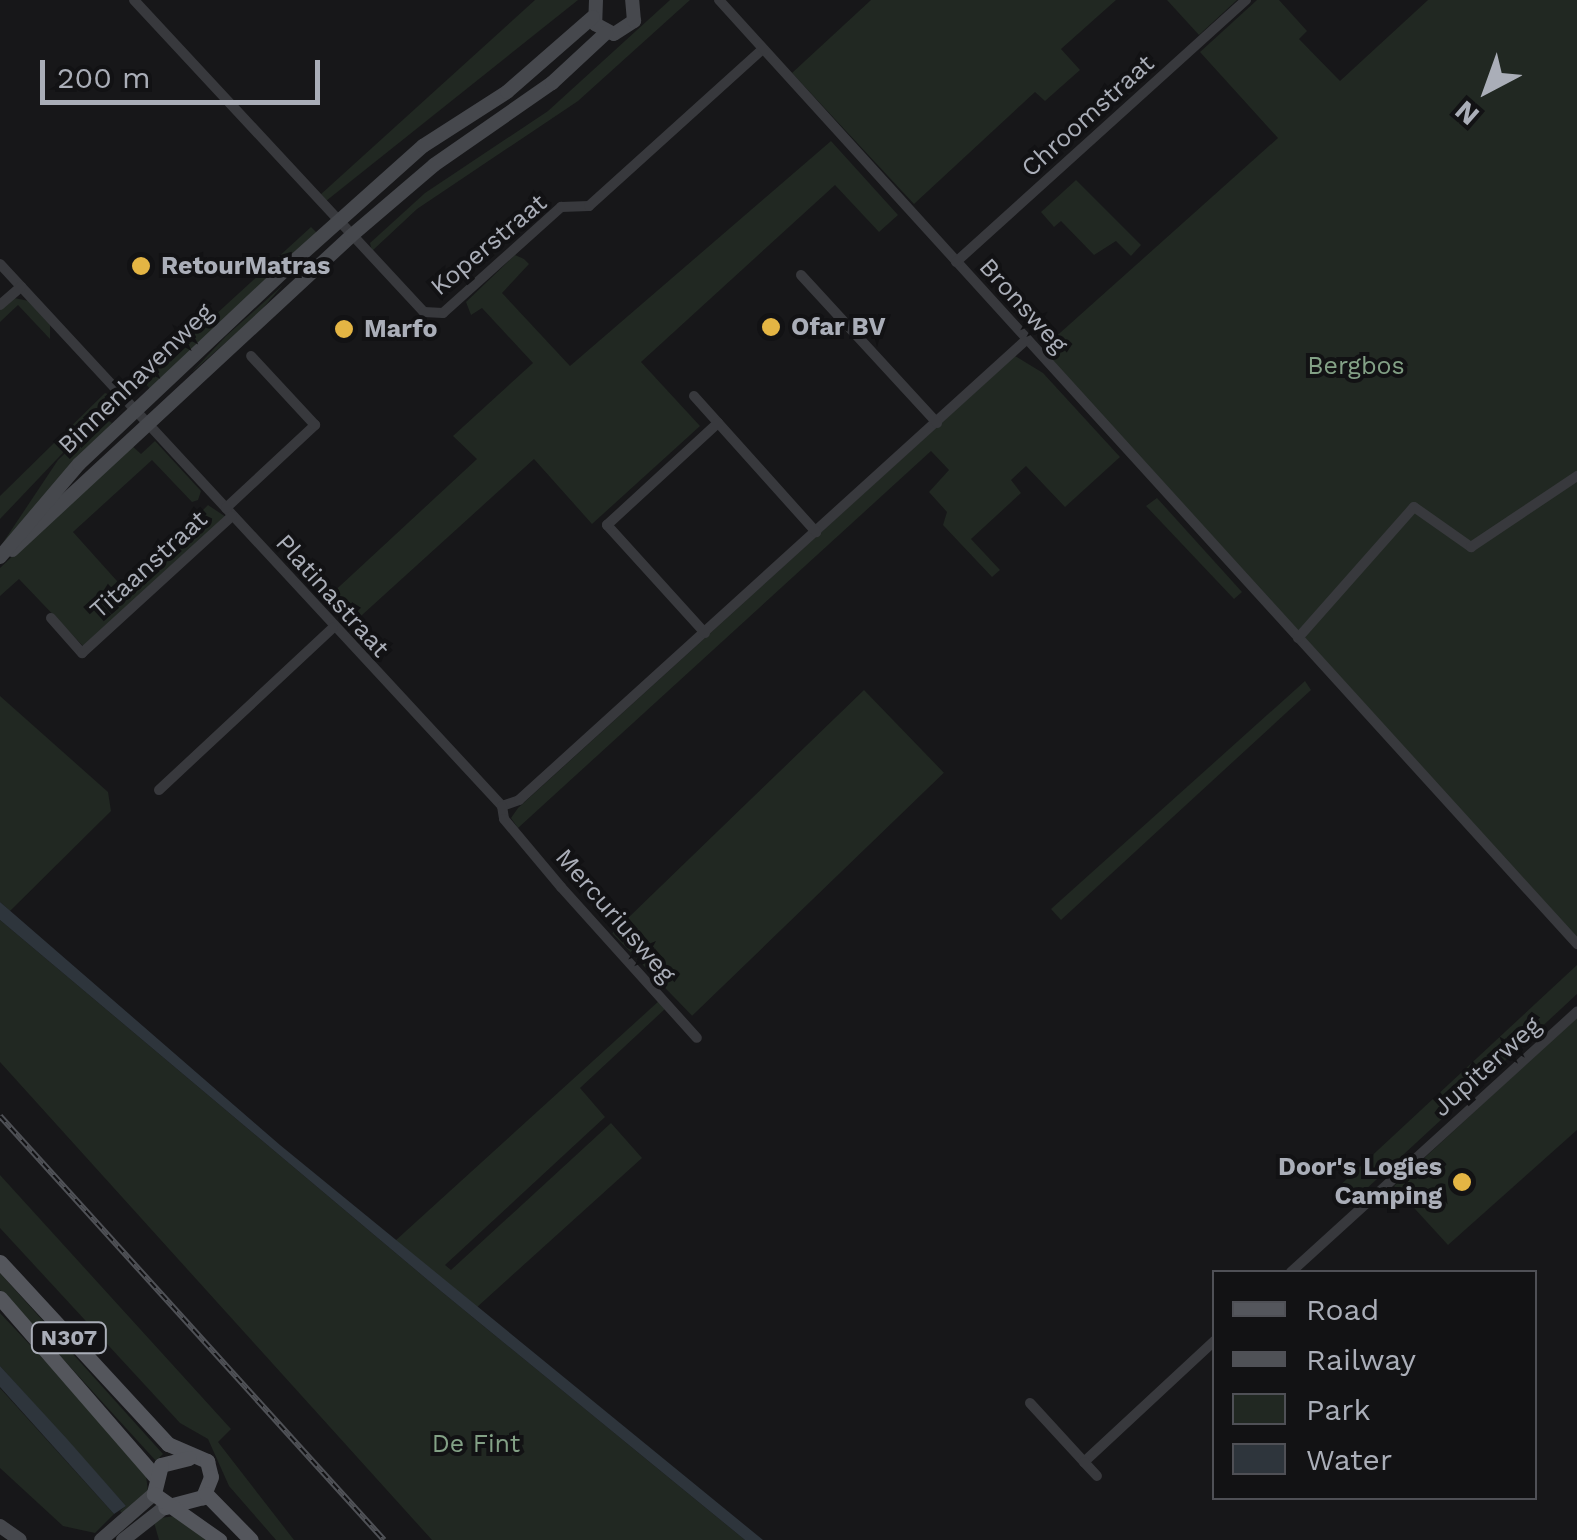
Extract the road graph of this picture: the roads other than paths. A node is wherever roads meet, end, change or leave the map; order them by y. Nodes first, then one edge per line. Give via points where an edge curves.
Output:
1 (134, 0) edge
2 (596, 0) edge
3 (737, 0) edge
4 (1246, 0) edge
5 (634, 1) edge
6 (723, 4) edge
7 (593, 18) junction
8 (606, 32) junction
9 (763, 49) junction
10 (340, 223) junction
11 (351, 236) junction
12 (956, 262) junction
13 (0, 264) edge
14 (800, 275) dead end
15 (20, 286) junction
16 (0, 305) edge
17 (1026, 340) junction
18 (250, 356) dead end
19 (694, 396) dead end
20 (134, 410) junction
21 (146, 423) junction
22 (718, 423) junction
23 (936, 423) junction
24 (1577, 476) edge
25 (229, 512) junction
26 (816, 532) junction
27 (0, 558) edge
28 (51, 618) dead end
29 (333, 628) junction
30 (705, 633) junction
31 (1298, 638) junction
32 (159, 790) dead end
33 (502, 806) junction
34 (1577, 944) edge
35 (1577, 1012) edge
36 (697, 1038) dead end
37 (0, 1262) edge
38 (1293, 1270) edge
39 (0, 1298) edge
40 (1212, 1344) edge
41 (1030, 1403) dead end
42 (181, 1453) junction
43 (1084, 1462) junction
44 (156, 1472) junction
45 (1098, 1476) dead end
46 (208, 1490) junction
47 (154, 1494) junction
48 (177, 1507) junction
49 (0, 1526) edge
50 (248, 1537) edge
51 (20, 1540) edge
52 (101, 1540) edge
53 (124, 1540) edge
54 (220, 1540) edge

1 - 10 street, Koperstraat
2 - 7 main road
3 - 6 street
4 - 12 street, Chroomstraat
5 - 8 main road, Binnenhavenweg via 629,27
6 - 9 street, Bronsweg
7 - 8 main road
7 - 10 main road, Binnenhavenweg via 507,92 423,146
8 - 11 main road, Binnenhavenweg via 552,83 434,165
9 - 11 street, Koperstraat via 588,206 560,207 444,313 424,312
9 - 12 street, Bronsweg
10 - 11 street, Koperstraat
10 - 20 main road, Binnenhavenweg
11 - 21 main road, Binnenhavenweg
12 - 17 street, Bronsweg
13 - 15 street, Platinastraat
14 - 23 street
15 - 16 street
15 - 20 street, Platinastraat
17 - 23 street
17 - 31 street, Bronsweg
18 - 25 street, Titaanstraat via 315,425
19 - 22 street
20 - 21 street, Platinastraat
20 - 27 main road, Binnenhavenweg via 59,484
21 - 25 street, Platinastraat
21 - 27 main road, Binnenhavenweg
22 - 26 street
22 - 30 street via 607,525
23 - 26 street
24 - 31 street via 1470,547 1414,507
25 - 28 street, Titaanstraat via 82,653
25 - 29 street, Platinastraat
26 - 30 street
29 - 32 street
29 - 33 street, Platinastraat
30 - 33 street via 519,800
31 - 34 street, Bronsweg
33 - 36 street, Mercuriusweg via 504,819
35 - 38 street, Jupiterweg
37 - 42 main road, N307 via 137,1414
39 - 44 main road, N307
40 - 43 street
41 - 43 street
42 - 44 main road
42 - 46 main road, N307 via 207,1462
43 - 45 street
44 - 47 main road
44 - 48 main road, N307
46 - 48 main road
46 - 50 main road, N307
47 - 48 main road, N307
47 - 52 main road
48 - 53 main road
48 - 54 main road, N307
49 - 51 main road

